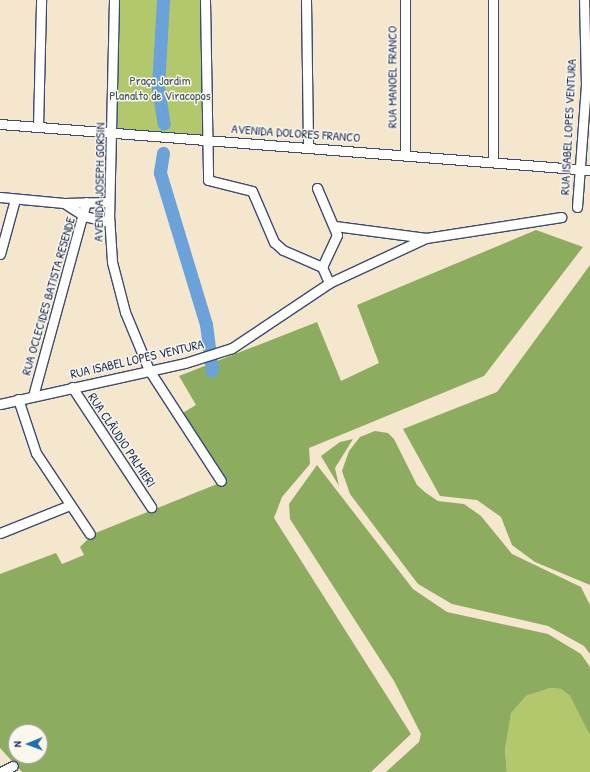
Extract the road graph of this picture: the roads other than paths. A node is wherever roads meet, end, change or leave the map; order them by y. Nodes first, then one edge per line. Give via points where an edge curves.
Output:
1 (41, 0) edge
2 (114, 0) edge
3 (205, 0) edge
4 (306, 0) edge
5 (406, 0) edge
6 (493, 0) edge
7 (584, 0) edge
8 (588, 82) edge
9 (0, 124) edge
10 (38, 127) junction
11 (112, 134) junction
12 (207, 141) junction
13 (308, 147) junction
14 (405, 154) junction
15 (493, 162) junction
16 (580, 170) junction
17 (590, 170) edge
18 (317, 188) dead end
19 (0, 197) edge
20 (15, 199) junction
21 (86, 202) junction
22 (109, 202) junction
23 (64, 203) junction
24 (577, 207) dead end
25 (84, 216) junction
26 (561, 217) dead end
27 (109, 222) junction
28 (336, 226) junction
29 (426, 238) junction
30 (0, 254) edge
31 (322, 267) junction
32 (329, 283) junction
33 (149, 370) junction
34 (72, 387) junction
35 (34, 396) junction
36 (18, 399) junction
37 (0, 404) edge
38 (221, 481) dead end
39 (70, 505) junction
40 (151, 507) dead end
41 (0, 533) edge
42 (90, 534) dead end
43 (13, 766) dead end
44 (1, 772) edge

1 - 10 street
2 - 11 street, AVENIDA JOSEPH GORSIN
3 - 12 street
4 - 13 street
5 - 14 street, RUA MANOEL FRANCO
6 - 15 street
7 - 8 street, RUA ISABEL LOPES VENTURA
8 - 16 street, RUA ISABEL LOPES VENTURA
9 - 10 street, AVENIDA DOLORES FRANCO
10 - 11 street, AVENIDA DOLORES FRANCO
11 - 12 street, AVENIDA DOLORES FRANCO
11 - 22 street, AVENIDA JOSEPH GORSIN
12 - 13 street, AVENIDA DOLORES FRANCO
12 - 31 street via 208,180 223,186 252,191 274,242 283,250
13 - 14 street, AVENIDA DOLORES FRANCO
14 - 15 street, AVENIDA DOLORES FRANCO
15 - 16 street, AVENIDA DOLORES FRANCO
16 - 17 street, AVENIDA DOLORES FRANCO
16 - 24 street, RUA ISABEL LOPES VENTURA
18 - 28 street
19 - 20 street
20 - 23 street
20 - 30 street
21 - 22 street
21 - 23 street
21 - 25 street, RUA OCLECIDES BATISTA RESENDE
22 - 27 street, AVENIDA JOSEPH GORSIN
23 - 25 street
25 - 27 street
25 - 35 street, RUA OCLECIDES BATISTA RESENDE
26 - 29 street, RUA ISABEL LOPES VENTURA
27 - 33 street, AVENIDA JOSEPH GORSIN via 112,262 120,297
28 - 29 street
28 - 31 street via 335,244
29 - 32 street, RUA ISABEL LOPES VENTURA
31 - 32 street
32 - 33 street, RUA ISABEL LOPES VENTURA via 245,341 201,359
33 - 34 street, RUA ISABEL LOPES VENTURA
33 - 38 street, AVENIDA JOSEPH GORSIN
34 - 35 street, RUA ISABEL LOPES VENTURA
34 - 40 street, RUA CLÃUDIO PALMIERI
35 - 36 street, RUA ISABEL LOPES VENTURA
36 - 37 street, RUA ISABEL LOPES VENTURA
36 - 39 street via 31,443
39 - 41 street
39 - 42 street
43 - 44 street

